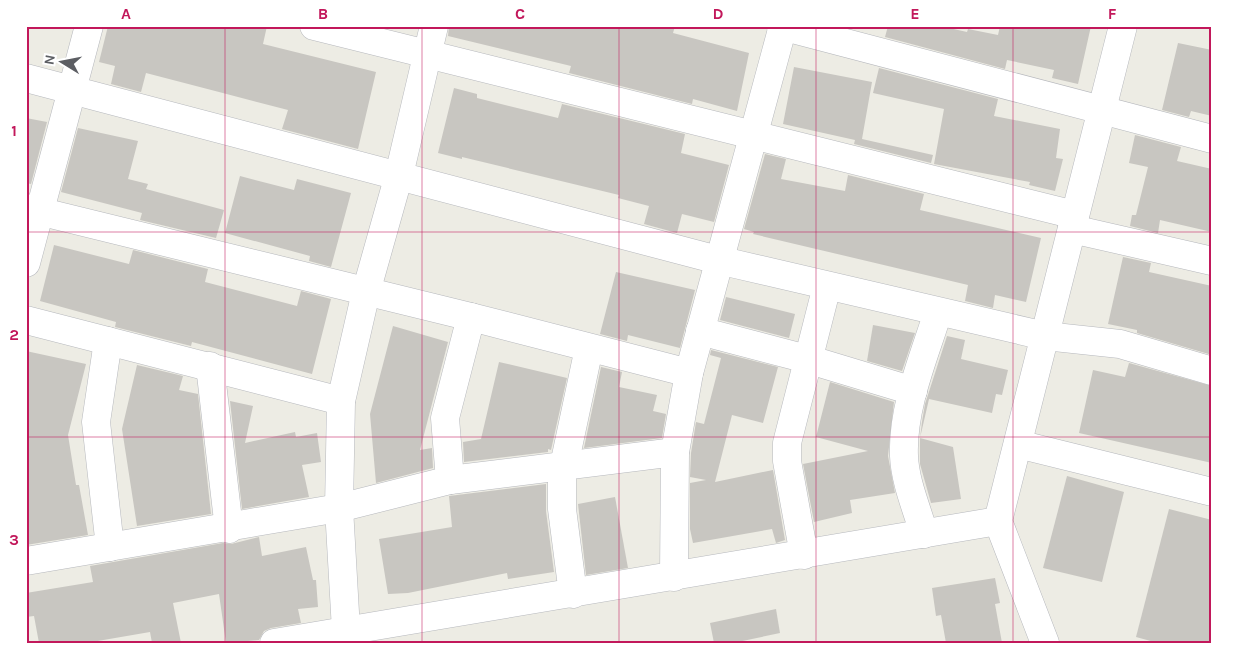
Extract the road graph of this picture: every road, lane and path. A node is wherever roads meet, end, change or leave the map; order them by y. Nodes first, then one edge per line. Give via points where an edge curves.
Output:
1 (89, 26) edge
2 (314, 26) edge
3 (434, 26) edge
4 (782, 26) edge
5 (1123, 26) edge
6 (427, 54) junction
7 (26, 78) edge
8 (72, 90) junction
9 (1102, 109) junction
10 (754, 137) junction
11 (1212, 139) edge
12 (399, 175) junction
13 (33, 210) edge
14 (1074, 222) junction
15 (718, 260) junction
16 (1212, 261) edge
17 (26, 263) edge
18 (828, 286) junction
19 (366, 292) junction
20 (938, 312) junction
21 (472, 317) junction
22 (26, 320) edge
23 (700, 331) junction
24 (1045, 336) junction
25 (108, 341) junction
26 (589, 348) junction
27 (807, 359) junction
28 (210, 366) junction
29 (1212, 371) edge
30 (689, 374) junction
31 (913, 391) junction
32 (341, 401) junction
33 (1018, 444) junction
34 (675, 452) junction
35 (563, 466) junction
36 (450, 480) junction
37 (1212, 492) edge
38 (339, 508) junction
39 (998, 521) junction
40 (229, 529) junction
41 (924, 534) junction
42 (110, 546) junction
43 (804, 555) junction
44 (26, 561) edge
45 (674, 577) junction
46 (573, 594) junction
47 (346, 630) junction
48 (274, 643) edge
49 (1045, 643) edge

1 - 8 street
2 - 6 street
3 - 6 street
4 - 9 street
4 - 10 street
5 - 9 street
6 - 10 street
6 - 12 street
7 - 8 street
8 - 12 street
8 - 13 street
9 - 11 street
9 - 14 street
10 - 14 street
10 - 15 street
12 - 15 street
12 - 19 street
13 - 17 street
13 - 19 street
14 - 16 street
14 - 24 street
15 - 18 street
15 - 23 street
18 - 20 street
18 - 27 street
19 - 21 street
19 - 32 street
20 - 24 street
20 - 31 street
21 - 26 street
21 - 36 street via 445,418
22 - 25 street
23 - 27 street
23 - 30 street
24 - 29 street via 1120,344
24 - 33 street
25 - 28 street
25 - 42 street via 96,422
26 - 30 street
26 - 35 street
27 - 31 street
27 - 43 street via 786,443 786,460
28 - 32 street
28 - 40 street
30 - 34 street
31 - 41 street via 904,457
32 - 38 street
33 - 37 street
33 - 39 street
34 - 35 street
34 - 45 street
35 - 36 street
35 - 46 street via 562,509
36 - 38 street
38 - 40 street
38 - 47 street
39 - 41 street
39 - 49 street
40 - 42 street
41 - 43 street
42 - 44 street
43 - 45 street
45 - 46 street
46 - 47 street
47 - 48 street

